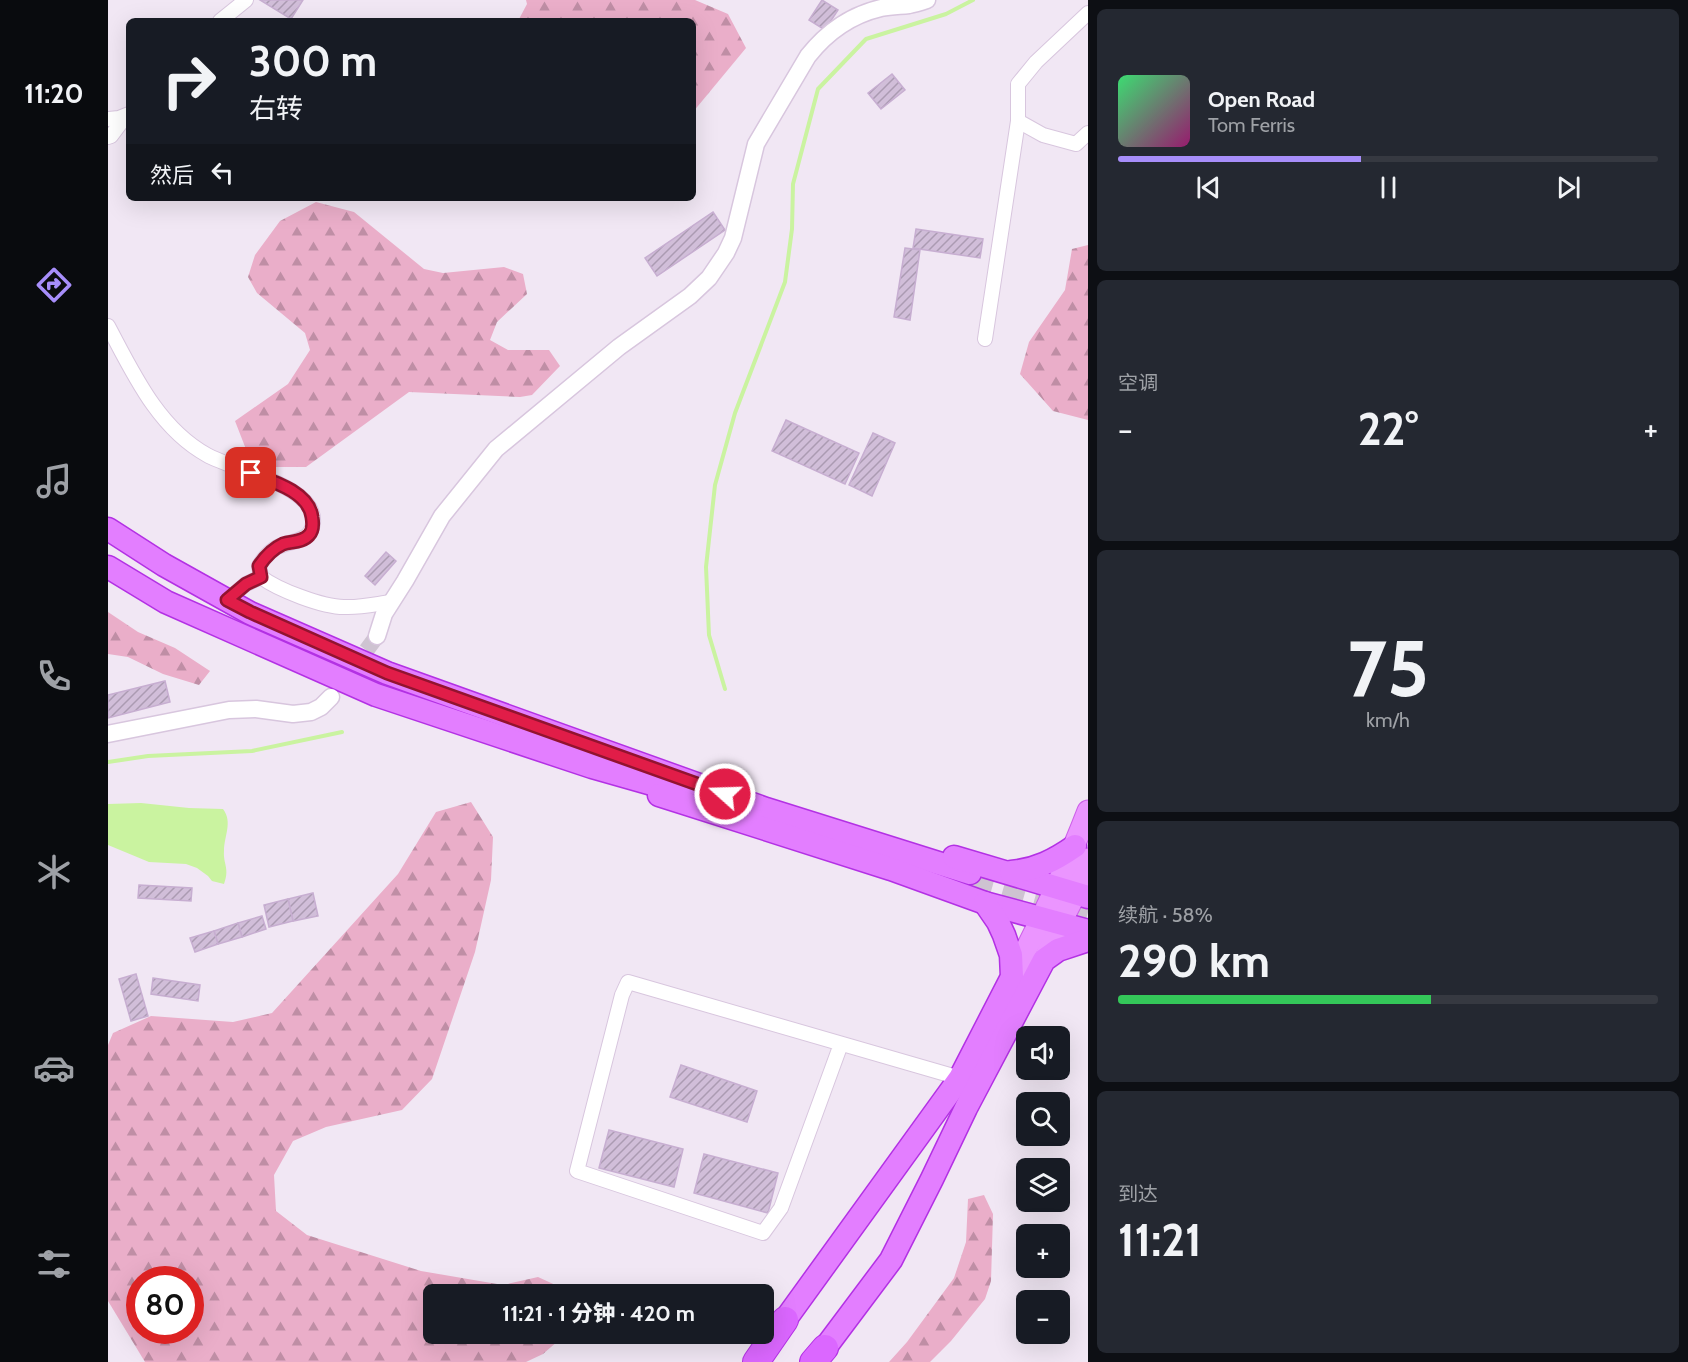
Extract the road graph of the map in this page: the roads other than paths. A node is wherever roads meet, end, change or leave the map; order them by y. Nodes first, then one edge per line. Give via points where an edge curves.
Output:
1 (246, 0) edge
2 (927, 0) edge
3 (1088, 12) edge
4 (224, 18) edge
5 (126, 115) edge
6 (126, 117) edge
7 (108, 119) edge
8 (1018, 121) junction
9 (1088, 134) edge
10 (108, 137) edge
11 (108, 326) edge
12 (985, 339) dead end
13 (108, 529) edge
14 (108, 567) edge
15 (261, 577) junction
16 (227, 600) junction
17 (391, 602) junction
18 (377, 636) tunnel mouth
19 (331, 697) tunnel mouth
20 (108, 734) edge
21 (596, 758) junction
22 (1088, 811) edge
23 (1081, 852) edge
24 (1003, 872) junction
25 (970, 879) tunnel mouth
26 (1074, 892) edge
27 (985, 903) junction
28 (1051, 921) junction
29 (1088, 931) edge
30 (1088, 940) edge
31 (1044, 960) junction
32 (1012, 977) junction
33 (841, 1044) junction
34 (960, 1078) junction
35 (785, 1320) joint
36 (819, 1355) edge
37 (756, 1362) edge

1 - 4 street
2 - 17 street via 867,12 841,25 818,44 756,144 733,238 717,267 700,288 619,347 496,449 442,516
3 - 8 street via 1018,84
5 - 7 street
6 - 10 street
8 - 9 street via 1043,135 1076,144
8 - 12 street
11 - 15 street via 139,384 170,427 218,462 277,483 305,501 312,513 309,535 266,556 259,566
13 - 16 highway
14 - 21 highway via 166,602 376,694
15 - 16 street
15 - 17 street via 285,591 328,604 344,607
16 - 21 highway via 387,673
17 - 18 street
19 - 20 street via 311,712 229,710
21 - 24 highway via 690,773
21 - 25 highway via 766,809
21 - 27 highway via 650,793
22 - 23 main road
23 - 24 highway via 1028,870
23 - 26 main road
24 - 26 highway
26 - 28 main road
27 - 28 highway
27 - 32 highway via 1008,945
28 - 29 highway
28 - 31 main road
28 - 32 main road
30 - 31 highway via 1058,950
31 - 36 highway via 891,1260
32 - 34 highway
33 - 33 street via 628,982 577,1171 763,1233 781,1208
33 - 34 street
34 - 35 highway
35 - 37 highway

